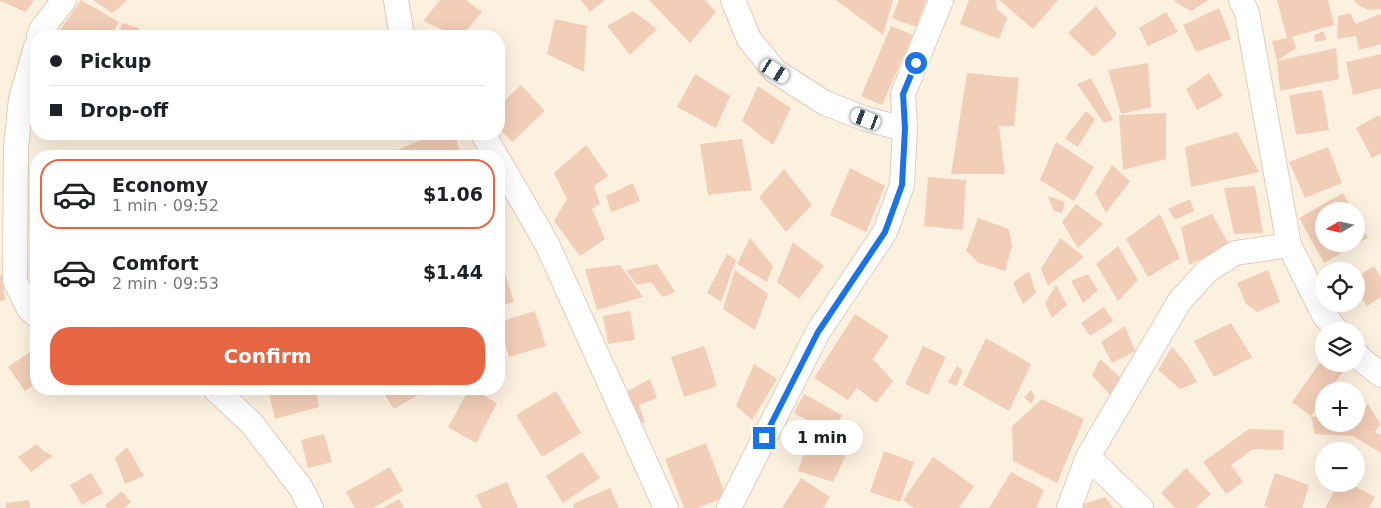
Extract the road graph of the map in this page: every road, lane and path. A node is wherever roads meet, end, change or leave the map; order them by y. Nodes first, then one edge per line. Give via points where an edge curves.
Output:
1 (64, 0) edge
2 (396, 0) edge
3 (733, 0) edge
4 (942, 0) edge
5 (1241, 0) edge
6 (41, 30) edge
7 (401, 30) edge
8 (30, 68) edge
9 (905, 128) junction
10 (505, 171) edge
11 (1289, 244) junction
12 (30, 310) edge
13 (1330, 322) edge
14 (1365, 362) edge
15 (1381, 375) edge
16 (221, 395) edge
17 (1088, 457) junction
18 (311, 508) edge
19 (666, 508) edge
20 (729, 508) edge
21 (1069, 508) edge
22 (1141, 508) edge

1 - 6 street
2 - 7 street
3 - 9 street via 749,39 775,71 825,103 866,119
4 - 9 street via 903,94
5 - 11 street
8 - 12 street via 21,99 17,138 15,233 15,281
9 - 20 street via 902,185 885,232 818,332
10 - 19 street via 547,244
11 - 13 street
11 - 17 street via 1235,253 1207,271 1179,302
14 - 15 street
16 - 18 street via 252,424 301,488
17 - 21 street
17 - 22 street

